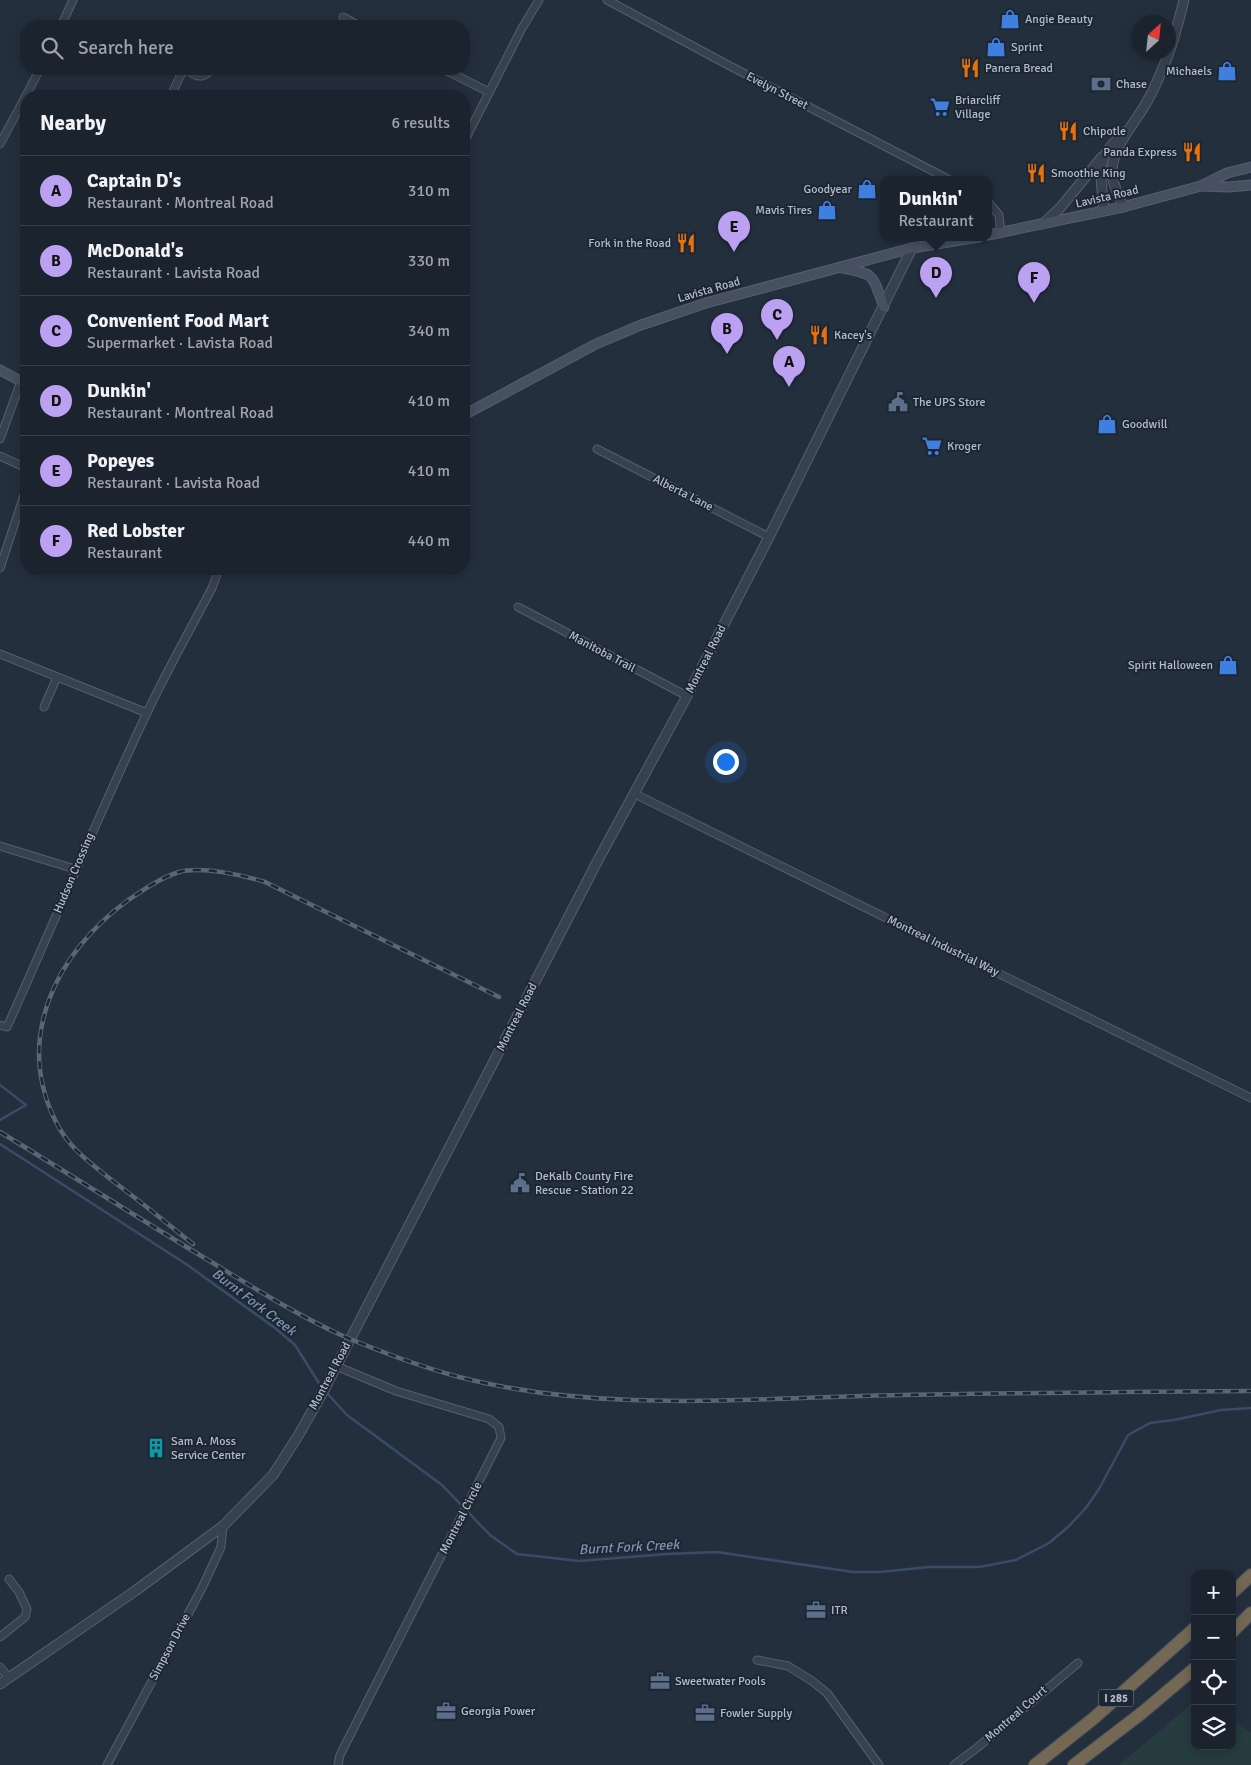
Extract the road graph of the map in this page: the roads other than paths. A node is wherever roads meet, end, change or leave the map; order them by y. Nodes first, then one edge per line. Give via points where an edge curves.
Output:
1 (73, 0) edge
2 (539, 0) edge
3 (608, 0) edge
4 (1184, 0) edge
5 (343, 17) dead end
6 (64, 20) edge
7 (349, 20) edge
8 (37, 75) edge
9 (181, 75) edge
10 (455, 75) edge
11 (29, 90) edge
12 (174, 90) edge
13 (489, 92) junction
14 (20, 106) edge
15 (1139, 115) junction
16 (470, 130) edge
17 (0, 144) edge
18 (1107, 151) junction
19 (1251, 168) edge
20 (942, 176) edge
21 (1201, 186) junction
22 (1251, 186) edge
23 (992, 207) edge
24 (1123, 207) junction
25 (1104, 210) junction
26 (1043, 224) junction
27 (1001, 233) junction
28 (992, 234) edge
29 (955, 241) edge
30 (912, 248) junction
31 (840, 268) junction
32 (884, 306) junction
33 (0, 370) edge
34 (20, 380) edge
35 (20, 391) edge
36 (470, 412) edge
37 (0, 438) edge
38 (598, 449) dead end
39 (0, 456) edge
40 (20, 465) edge
41 (20, 507) edge
42 (769, 537) junction
43 (0, 568) edge
44 (217, 575) edge
45 (518, 607) dead end
46 (0, 654) edge
47 (57, 677) junction
48 (687, 696) junction
49 (44, 707) dead end
50 (147, 713) junction
51 (635, 794) junction
52 (0, 846) edge
53 (75, 869) junction
54 (0, 1025) edge
55 (1251, 1098) edge
56 (336, 1366) junction
57 (223, 1526) junction
58 (1251, 1575) edge
59 (9, 1579) dead end
60 (1236, 1589) edge
61 (1251, 1613) edge
62 (1236, 1628) edge
63 (1191, 1632) edge
64 (0, 1638) edge
65 (757, 1660) dead end
66 (1078, 1663) dead end
67 (0, 1667) edge
68 (1191, 1671) edge
69 (9, 1678) junction
70 (0, 1684) edge
71 (107, 1765) edge
72 (338, 1765) edge
73 (880, 1765) edge
74 (954, 1765) edge
75 (1036, 1765) edge
76 (1074, 1765) edge

1 - 6 street
2 - 13 street
3 - 20 street, Evelyn Street
4 - 15 street via 1162,70
5 - 7 street
8 - 11 street
9 - 12 street
10 - 13 street
13 - 16 street
14 - 17 street
15 - 18 street
15 - 24 street via 1114,160 1112,171
18 - 25 street via 1101,169
18 - 26 street
19 - 21 main road, Lavista Road via 1227,173
21 - 22 main road, Lavista Road
21 - 24 main road, Lavista Road
23 - 27 street via 999,215
24 - 25 main road, Lavista Road
25 - 26 main road, Lavista Road
26 - 27 main road, Lavista Road
27 - 28 main road, Lavista Road
29 - 30 main road, Lavista Road
30 - 31 main road, Lavista Road
30 - 32 street, Montreal Road
31 - 32 main road via 871,276
31 - 36 main road, Lavista Road via 706,303 638,326 596,344
32 - 42 street, Montreal Road
33 - 34 main road
35 - 37 street
38 - 42 street, Alberta Lane
39 - 40 street
41 - 43 street
42 - 48 street, Montreal Road
44 - 50 street, Hudson Crossing
45 - 48 street, Manitoba Trail
46 - 47 street
47 - 49 street
47 - 50 street
48 - 51 street, Montreal Road
50 - 53 street, Hudson Crossing
51 - 55 street, Montreal Industrial Way
51 - 56 street, Montreal Road
52 - 53 street
53 - 54 street, Hudson Crossing via 7,1027
56 - 57 street, Montreal Road via 273,1475
56 - 72 street, Montreal Circle via 396,1391 489,1419 499,1427 502,1438 340,1755
57 - 69 street, Montreal Road via 128,1597
57 - 71 street, Simpson Drive via 222,1547
58 - 60 highway
59 - 64 street via 27,1609 25,1616
61 - 62 highway
63 - 75 highway, I 285
65 - 73 street via 788,1666 828,1693
66 - 74 street, Montreal Court
67 - 69 street
68 - 76 highway, I 285
69 - 70 street, Montreal Road

